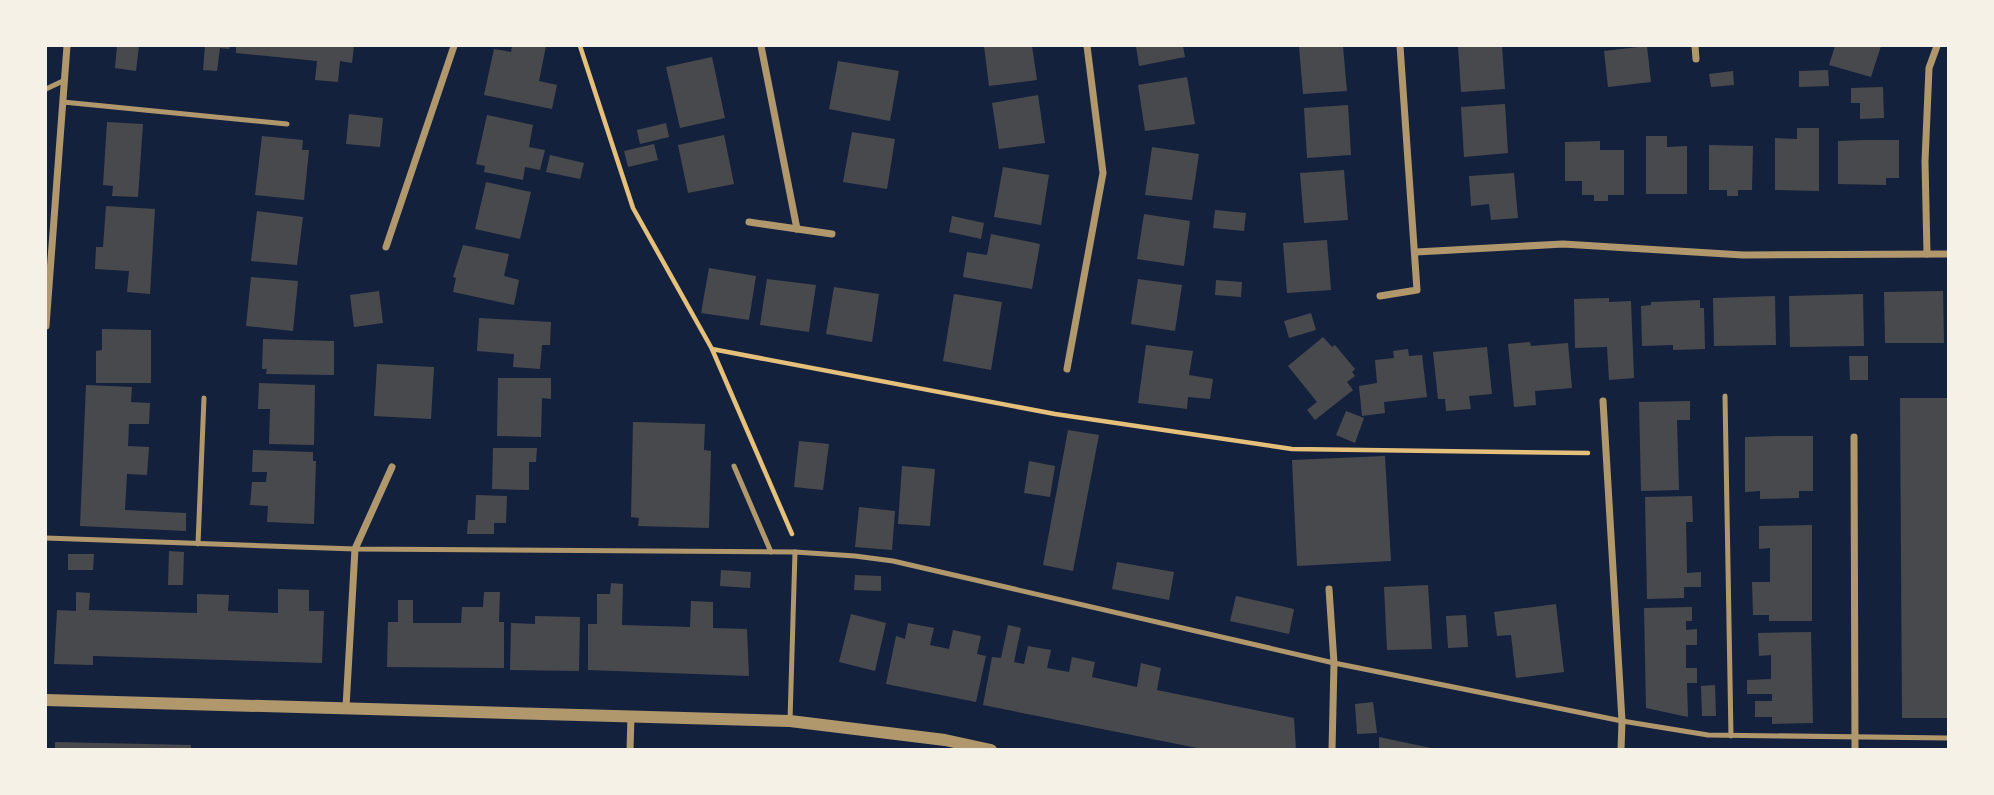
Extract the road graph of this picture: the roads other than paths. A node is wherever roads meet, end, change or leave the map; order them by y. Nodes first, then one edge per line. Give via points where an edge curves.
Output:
1 (67, 46) edge
2 (454, 46) edge
3 (761, 46) edge
4 (1087, 46) edge
5 (1400, 46) edge
6 (1695, 46) edge
7 (1937, 46) edge
8 (1696, 59) dead end
9 (65, 80) junction
10 (46, 89) edge
11 (64, 102) junction
12 (287, 124) dead end
13 (750, 222) dead end
14 (797, 229) junction
15 (832, 234) dead end
16 (386, 247) dead end
17 (1416, 252) junction
18 (1927, 254) junction
19 (1948, 254) edge
20 (1380, 296) dead end
21 (46, 327) edge
22 (1067, 369) dead end
23 (1725, 396) dead end
24 (204, 398) dead end
25 (1603, 401) dead end
26 (1854, 437) dead end
27 (734, 466) dead end
28 (391, 467) dead end
29 (46, 538) edge
30 (198, 544) junction
31 (355, 549) junction
32 (771, 552) junction
33 (795, 552) junction
34 (1329, 589) dead end
35 (1334, 663) junction
36 (46, 700) edge
37 (346, 707) junction
38 (631, 716) junction
39 (790, 721) junction
40 (1622, 721) junction
41 (1731, 736) junction
42 (1856, 738) junction
43 (1948, 738) edge
44 (630, 750) edge
45 (991, 750) edge
46 (1332, 750) edge
47 (1621, 750) edge
48 (1855, 750) edge

1 - 9 street
2 - 16 street
3 - 14 street
4 - 22 street via 1103,173
5 - 17 street
6 - 8 street
7 - 18 street via 1929,68
9 - 10 lane
9 - 11 street
11 - 12 lane
11 - 21 street
13 - 14 street
14 - 15 street
17 - 18 street via 1563,244 1743,255
17 - 20 street via 1417,290
18 - 19 street
23 - 41 lane
24 - 30 lane
25 - 40 street
26 - 42 street
27 - 32 lane
28 - 31 street
29 - 30 lane
30 - 31 lane
31 - 32 lane
31 - 37 street
32 - 33 lane
33 - 35 lane via 893,561
33 - 39 lane
34 - 35 street
35 - 40 lane
35 - 46 street
36 - 37 street
37 - 38 street
38 - 39 street
38 - 44 street
39 - 45 street
40 - 41 lane
40 - 47 street
41 - 42 lane
42 - 43 lane
42 - 48 street

